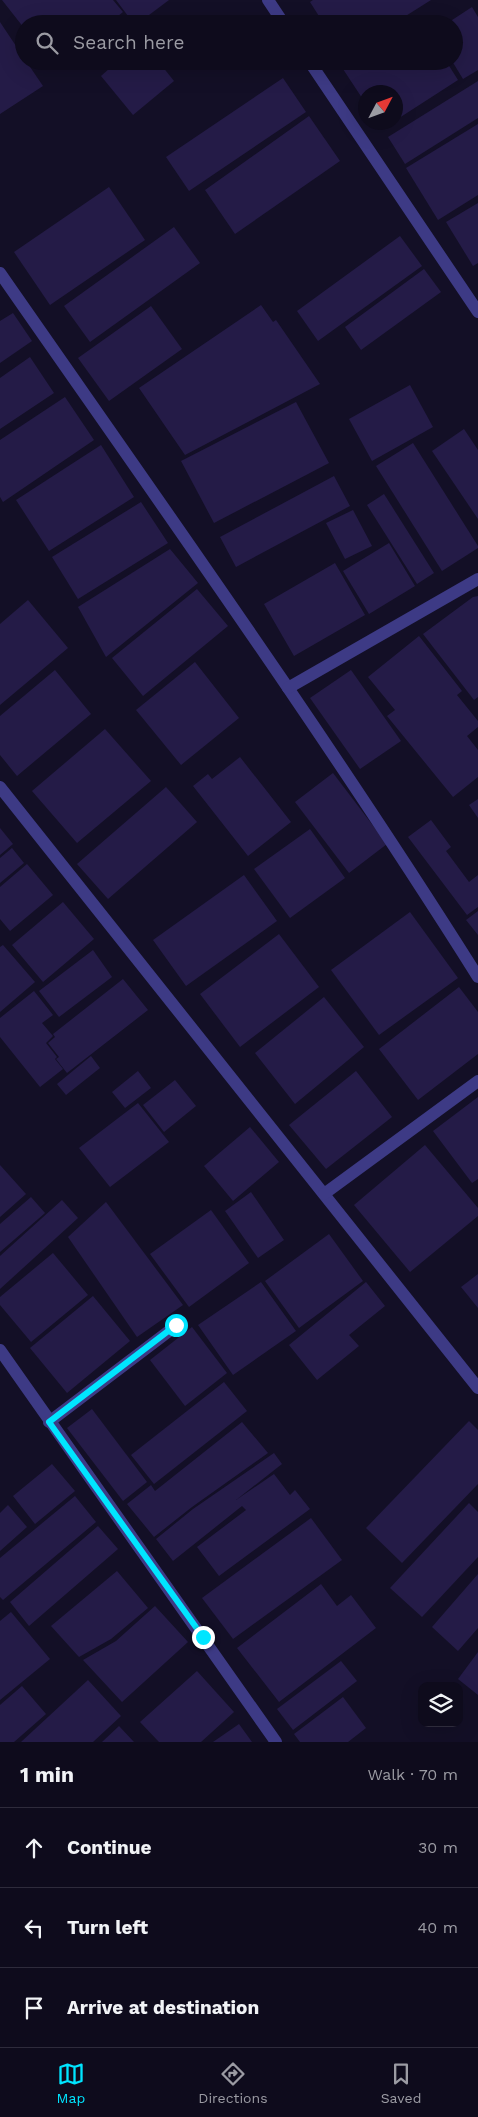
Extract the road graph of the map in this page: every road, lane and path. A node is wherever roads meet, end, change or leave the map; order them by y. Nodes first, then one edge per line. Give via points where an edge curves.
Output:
1 (268, 0) edge
2 (278, 15) edge
3 (315, 70) edge
4 (0, 273) edge
5 (478, 312) edge
6 (478, 579) edge
7 (288, 688) junction
8 (0, 787) edge
9 (478, 977) edge
10 (478, 1081) edge
11 (324, 1194) junction
12 (176, 1325) dead end
13 (0, 1350) edge
14 (478, 1388) edge
15 (49, 1422) junction
16 (276, 1742) edge

1 - 2 street
3 - 5 street
4 - 7 street
6 - 7 street
7 - 9 street
8 - 11 street
10 - 11 street
11 - 14 street
12 - 15 street
13 - 15 street
15 - 16 street

